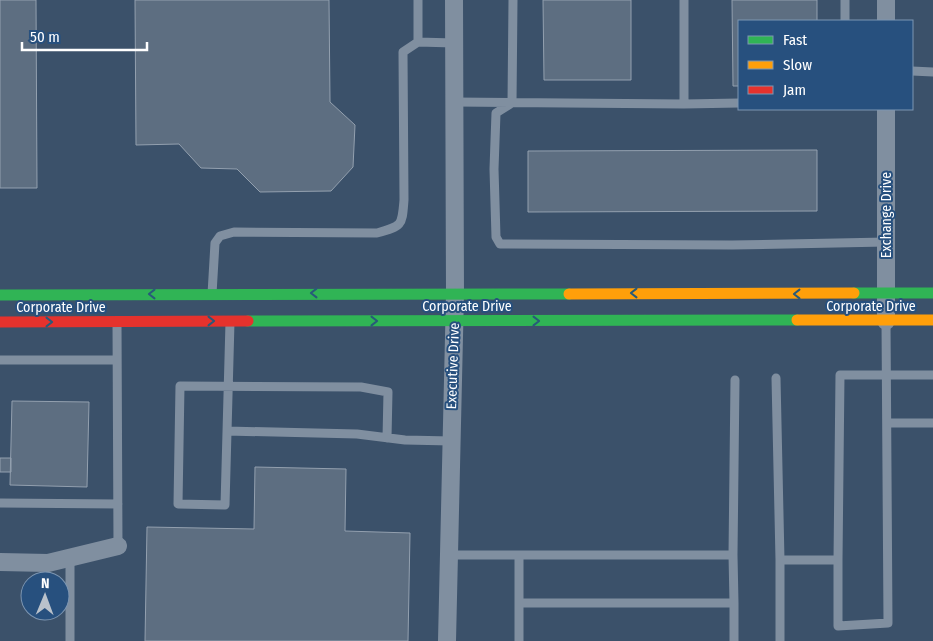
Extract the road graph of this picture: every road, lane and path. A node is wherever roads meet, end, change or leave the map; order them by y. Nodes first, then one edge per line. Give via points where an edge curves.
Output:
1 (418, 0) edge
2 (454, 0) edge
3 (513, 0) edge
4 (684, 0) edge
5 (845, 0) edge
6 (886, 0) edge
7 (845, 20) edge
8 (886, 20) edge
9 (418, 42) junction
10 (454, 43) junction
11 (913, 71) edge
12 (933, 72) edge
13 (454, 102) junction
14 (738, 103) edge
15 (512, 104) junction
16 (684, 104) junction
17 (886, 110) edge
18 (886, 242) junction
19 (455, 293) junction
20 (933, 293) edge
21 (212, 294) junction
22 (886, 294) junction
23 (0, 295) edge
24 (454, 320) junction
25 (933, 320) edge
26 (230, 321) junction
27 (886, 321) junction
28 (0, 322) edge
29 (117, 322) junction
30 (0, 360) edge
31 (117, 360) junction
32 (886, 375) junction
33 (933, 375) edge
34 (776, 378) dead end
35 (735, 380) dead end
36 (228, 386) junction
37 (887, 423) junction
38 (933, 423) edge
39 (227, 430) junction
40 (387, 438) junction
41 (451, 440) junction
42 (0, 503) edge
43 (118, 504) junction
44 (118, 546) joint
45 (448, 555) junction
46 (519, 555) junction
47 (734, 555) junction
48 (70, 558) junction
49 (780, 560) junction
50 (838, 560) junction
51 (0, 562) edge
52 (519, 603) junction
53 (734, 603) junction
54 (70, 641) edge
55 (447, 641) edge
56 (519, 641) edge
57 (734, 641) edge
58 (780, 641) edge

1 - 9 lane
2 - 10 street, Executive Drive
3 - 15 lane
4 - 16 lane
5 - 7 lane
6 - 8 street
9 - 10 lane
9 - 21 lane via 403,52 403,220 396,228 378,233 234,232 220,236 215,243
10 - 13 street, Executive Drive
11 - 12 lane
13 - 15 lane
13 - 19 street, Executive Drive
14 - 16 lane
15 - 16 lane
15 - 18 lane via 496,113 496,237 500,244
17 - 18 street, Exchange Drive
18 - 22 street, Exchange Drive
19 -> 21 street, Corporate Drive
22 -> 19 street, Corporate Drive
19 - 24 street, Executive Drive
20 - 22 street, Corporate Drive
21 -> 23 street, Corporate Drive
22 - 27 street, Exchange Drive
26 -> 24 street, Corporate Drive
24 -> 27 street, Corporate Drive
24 - 41 street, Executive Drive
25 - 27 street, Corporate Drive
29 -> 26 street, Corporate Drive
26 - 36 lane
27 - 32 lane
28 -> 29 street, Corporate Drive
29 - 31 lane
30 - 31 lane
31 - 43 lane
32 - 33 lane
32 - 37 lane
32 - 50 lane via 840,374
34 - 49 lane
35 - 47 lane
36 - 39 lane
36 - 39 lane via 180,386 178,504 225,505
36 - 40 lane via 362,388 388,392
37 - 38 lane
37 - 50 lane via 888,623 838,626
39 - 40 lane
40 - 41 lane
41 - 45 street, Executive Drive
42 - 43 lane
43 - 44 lane
44 - 48 street
45 - 46 lane
45 - 55 street, Executive Drive
46 - 47 lane
46 - 52 lane
47 - 53 lane
48 - 51 street via 48,563
48 - 54 lane
49 - 50 lane
49 - 58 lane
52 - 53 lane
52 - 56 lane
53 - 57 lane

